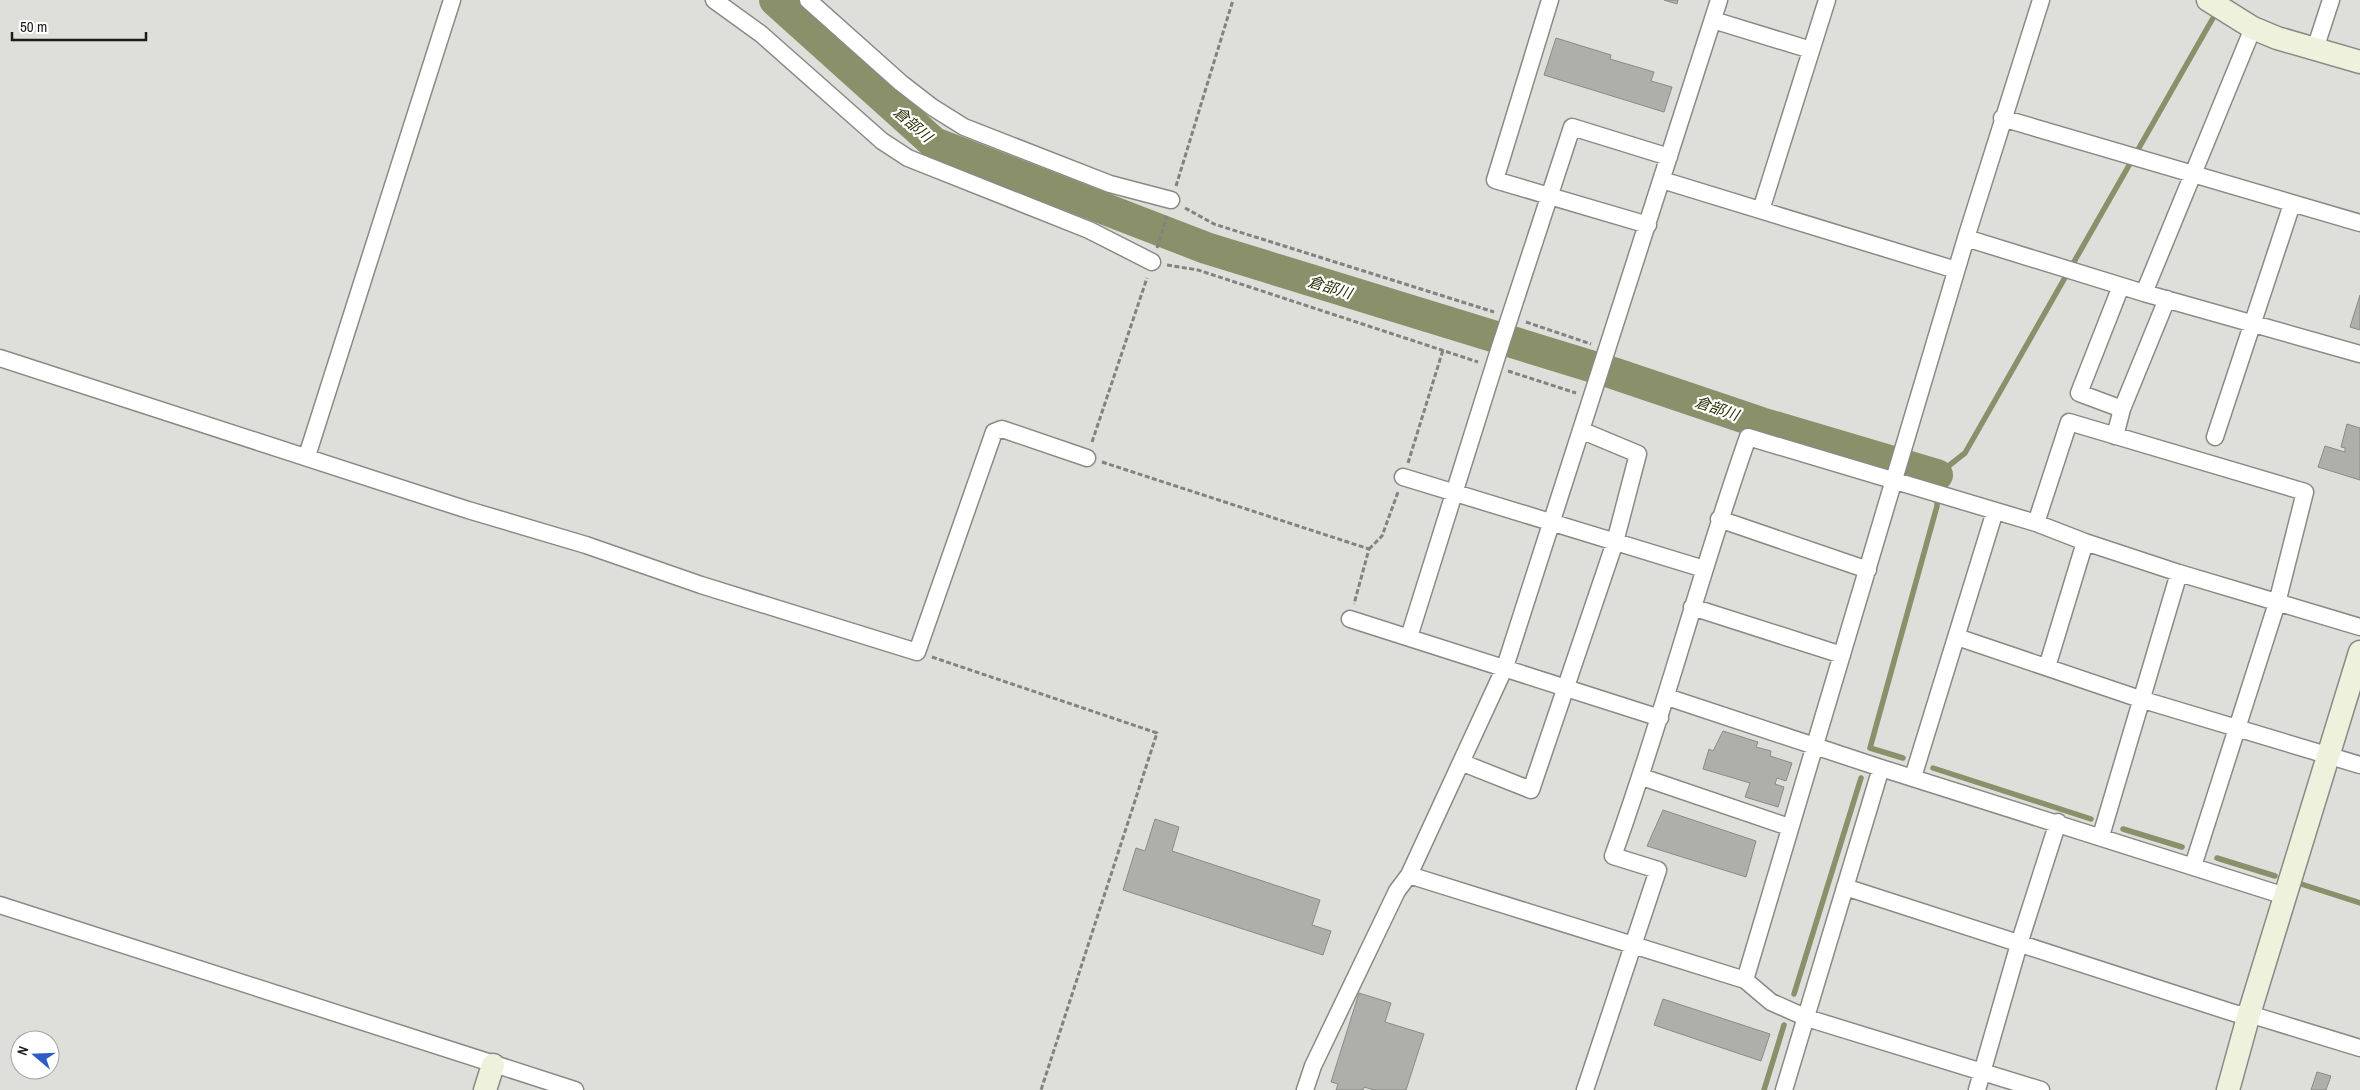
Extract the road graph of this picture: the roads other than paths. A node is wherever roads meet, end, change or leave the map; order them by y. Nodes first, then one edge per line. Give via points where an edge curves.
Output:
1 (452, 0) edge
2 (714, 0) edge
3 (808, 0) edge
4 (1550, 0) edge
5 (1719, 0) edge
6 (1827, 0) edge
7 (2041, 0) edge
8 (2331, 0) edge
9 (2215, 5) edge
10 (1713, 20) junction
11 (2253, 28) junction
12 (2315, 49) junction
13 (1811, 50) junction
14 (2360, 62) edge
15 (2002, 118) junction
16 (1669, 157) junction
17 (2192, 176) junction
18 (1662, 180) junction
19 (1549, 197) junction
20 (1170, 204) road end
21 (2292, 204) junction
22 (1761, 210) junction
23 (2360, 223) edge
24 (1648, 225) junction
25 (1966, 238) junction
26 (1154, 256) road end
27 (1956, 270) junction
28 (2121, 286) junction
29 (2144, 293) junction
30 (2167, 299) junction
31 (2252, 323) junction
32 (2360, 354) edge
33 (0, 358) edge
34 (2122, 409) junction
35 (1583, 432) junction
36 (2115, 436) junction
37 (2215, 437) dead end
38 (307, 456) junction
39 (1087, 458) road end
40 (1403, 477) road end
41 (1894, 479) junction
42 (1454, 492) junction
43 (1995, 511) junction
44 (1719, 519) junction
45 (1553, 523) junction
46 (2036, 523) junction
47 (1615, 542) junction
48 (2085, 542) junction
49 (1704, 569) junction
50 (1868, 570) junction
51 (2179, 573) junction
52 (2277, 602) junction
53 (1692, 607) junction
54 (1350, 619) road end
55 (2360, 627) edge
56 (1409, 637) junction
57 (1956, 637) junction
58 (2360, 652) edge
59 (1842, 655) junction
60 (1505, 667) junction
61 (2047, 667) junction
62 (1566, 688) junction
63 (1667, 696) junction
64 (2140, 699) junction
65 (1660, 718) junction
66 (2236, 728) junction
67 (1816, 746) junction
68 (2328, 755) junction
69 (1463, 762) junction
70 (2360, 765) edge
71 (1881, 768) junction
72 (1642, 777) junction
73 (1913, 777) junction
74 (2058, 822) junction
75 (1789, 827) junction
76 (2101, 836) junction
77 (2193, 866) junction
78 (1409, 876) junction
79 (1845, 888) junction
80 (2285, 896) junction
81 (0, 905) edge
82 (1632, 944) junction
83 (2019, 944) junction
84 (1745, 980) junction
85 (2249, 1014) junction
86 (1807, 1018) junction
87 (2360, 1048) edge
88 (493, 1065) junction
89 (1981, 1071) junction
90 (485, 1090) edge
91 (575, 1090) edge
92 (1305, 1090) edge
93 (1585, 1090) edge
94 (1784, 1090) edge
95 (1977, 1090) edge
96 (2041, 1090) edge
97 (2228, 1090) edge

1 - 38 street
2 - 26 street via 761,34 882,141 908,158
3 - 20 street via 901,83 964,127
4 - 19 street via 1495,180
5 - 10 street
6 - 13 street
7 - 15 street
8 - 12 street
9 - 11 street
10 - 13 street
10 - 16 street
11 - 12 street
11 - 17 street
12 - 14 street
13 - 22 street
15 - 17 street
15 - 25 street
16 - 18 street
16 - 19 street via 1572,127
17 - 21 street
17 - 29 street
18 - 22 street
18 - 24 street
19 - 24 street
19 - 42 street
21 - 23 street
21 - 31 street
22 - 27 street
24 - 35 street
25 - 27 street
25 - 28 street
27 - 41 street
28 - 29 street
28 - 34 street via 2079,393
29 - 30 street
30 - 31 street
30 - 34 street
31 - 32 street
31 - 37 street
33 - 38 street
34 - 36 street
35 - 45 street
35 - 47 street via 1638,454
36 - 46 street via 2069,422
36 - 52 street via 2305,492
38 - 39 street via 917,652 994,432 1002,429
40 - 42 street
41 - 43 street
41 - 44 street via 1748,437
41 - 50 street
42 - 45 street
42 - 56 street
43 - 46 street
43 - 57 street
44 - 49 street
44 - 50 street
45 - 47 street
45 - 60 street
46 - 48 street
47 - 49 street
47 - 62 street
48 - 51 street
48 - 61 street
49 - 53 street
50 - 59 street
51 - 52 street
51 - 64 street
52 - 55 street
52 - 66 street
53 - 59 street
53 - 63 street
54 - 56 street
56 - 60 street
57 - 61 street
57 - 73 street
58 - 68 street
59 - 67 street
60 - 62 street
60 - 69 street
61 - 64 street
62 - 65 street
62 - 69 street via 1531,790
63 - 65 street
63 - 67 street
64 - 66 street
64 - 76 street
65 - 72 street
66 - 68 street
66 - 77 street
67 - 71 street
67 - 75 street
68 - 70 street
68 - 80 street
69 - 78 street
71 - 73 street
71 - 79 street
72 - 75 street
72 - 82 street via 1613,856 1658,870
73 - 74 street
74 - 76 street
74 - 83 street
75 - 84 street
76 - 77 street
77 - 80 street
78 - 82 street
78 - 92 street via 1396,891
79 - 83 street
79 - 86 street
80 - 85 street
81 - 88 street via 447,1047
82 - 84 street
82 - 93 street
83 - 85 street via 2237,1014
83 - 89 street
84 - 86 street via 1772,1002
85 - 87 street
85 - 97 street
86 - 89 street
86 - 94 street
88 - 90 street
88 - 91 street
89 - 95 street
89 - 96 street

